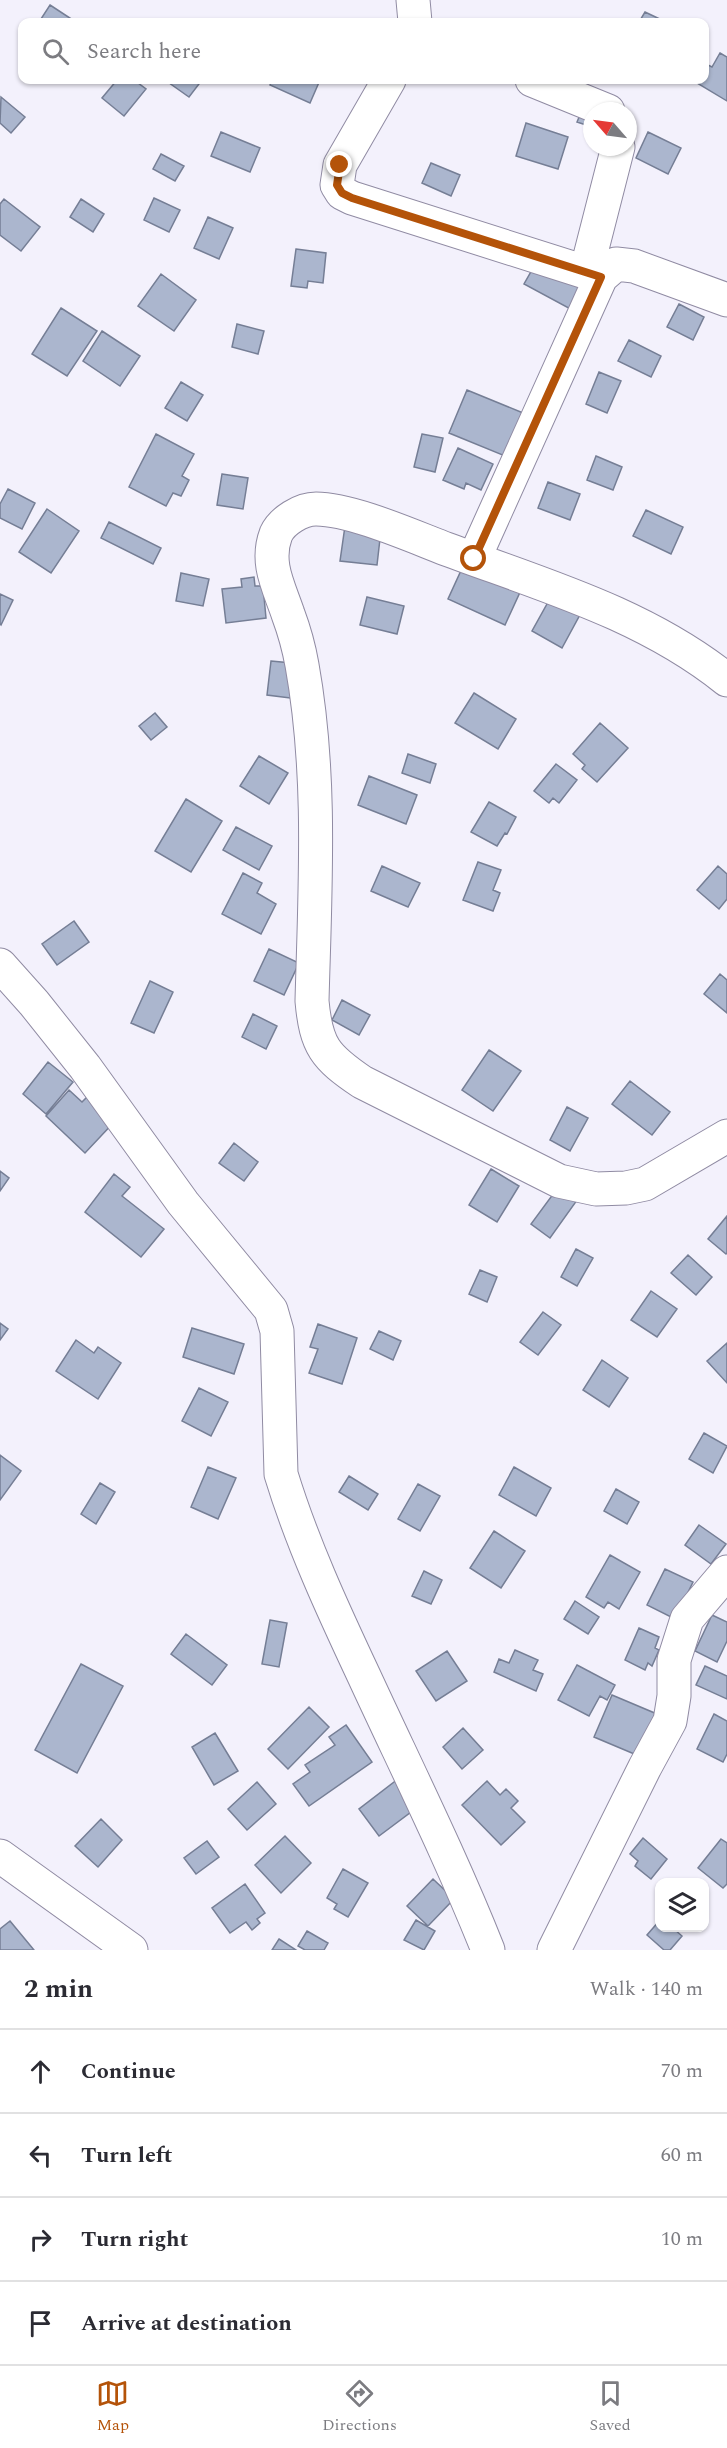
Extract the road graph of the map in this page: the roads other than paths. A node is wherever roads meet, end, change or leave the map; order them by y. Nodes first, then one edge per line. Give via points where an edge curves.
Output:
1 (413, 0) edge
2 (415, 18) edge
3 (387, 84) edge
4 (542, 84) edge
5 (586, 102) edge
6 (616, 156) edge
7 (593, 274) junction
8 (727, 300) edge
9 (474, 559) junction
10 (727, 680) edge
11 (0, 965) edge
12 (727, 1136) edge
13 (727, 1572) edge
14 (0, 1856) edge
15 (131, 1950) edge
16 (488, 1950) edge
17 (554, 1950) edge

1 - 2 street
3 - 7 street via 340,165 337,185 342,193
4 - 5 street
6 - 7 street
7 - 8 street via 616,264 634,266
7 - 9 street
9 - 10 street via 619,613 671,640
9 - 12 street via 384,526 314,509 292,516 277,532 271,556 302,663 313,742 317,788 312,1001 315,1029 324,1050 339,1067 362,1082 559,1181 596,1189 645,1184
11 - 16 street via 85,1067 183,1203 271,1310 277,1331 281,1474 288,1496 330,1604
13 - 17 street via 687,1618 674,1660 670,1721
14 - 15 street

